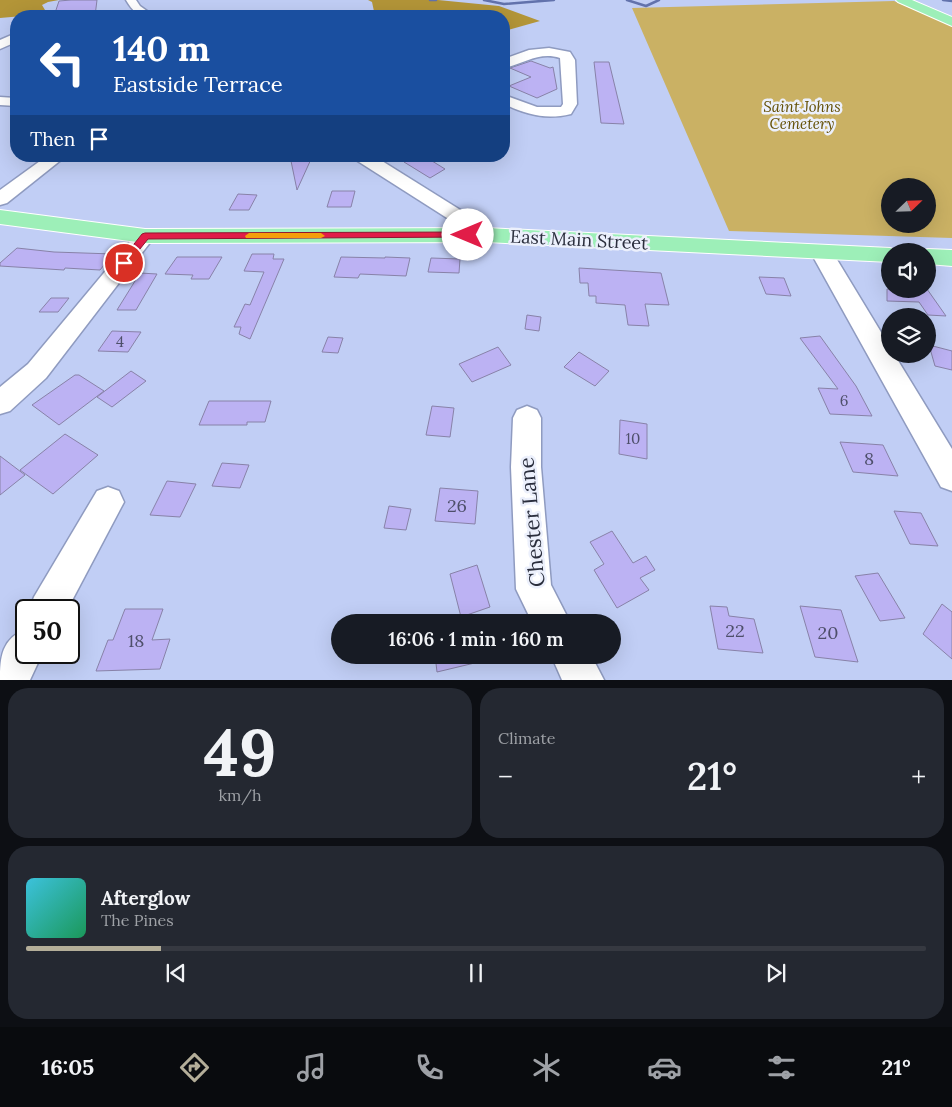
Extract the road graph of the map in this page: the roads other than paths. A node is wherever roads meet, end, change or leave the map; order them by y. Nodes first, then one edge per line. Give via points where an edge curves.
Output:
1 (131, 0) edge
2 (902, 0) edge
3 (139, 10) edge
4 (952, 22) edge
5 (510, 62) edge
6 (510, 102) edge
7 (50, 162) edge
8 (371, 162) edge
9 (0, 199) edge
10 (0, 217) edge
11 (487, 235) junction
12 (145, 236) junction
13 (822, 253) junction
14 (881, 255) edge
15 (936, 257) edge
16 (952, 258) edge
17 (0, 403) edge
18 (527, 418) dead end
19 (952, 477) edge
20 (108, 502) dead end
21 (53, 599) edge
22 (548, 614) edge
23 (18, 664) edge
24 (575, 664) edge
25 (9, 680) edge
26 (584, 680) edge

1 - 3 street
2 - 4 main road
5 - 6 street via 537,51 565,55 570,104 566,110 538,114
7 - 9 street
8 - 11 street
10 - 12 main road, East Main Street
11 - 12 main road, East Main Street
11 - 13 main road, East Main Street
12 - 17 street via 38,371
13 - 14 main road, East Main Street
13 - 19 street
15 - 16 main road
18 - 22 street, Chester Lane via 526,467 534,589
20 - 21 street
23 - 25 street
24 - 26 street

